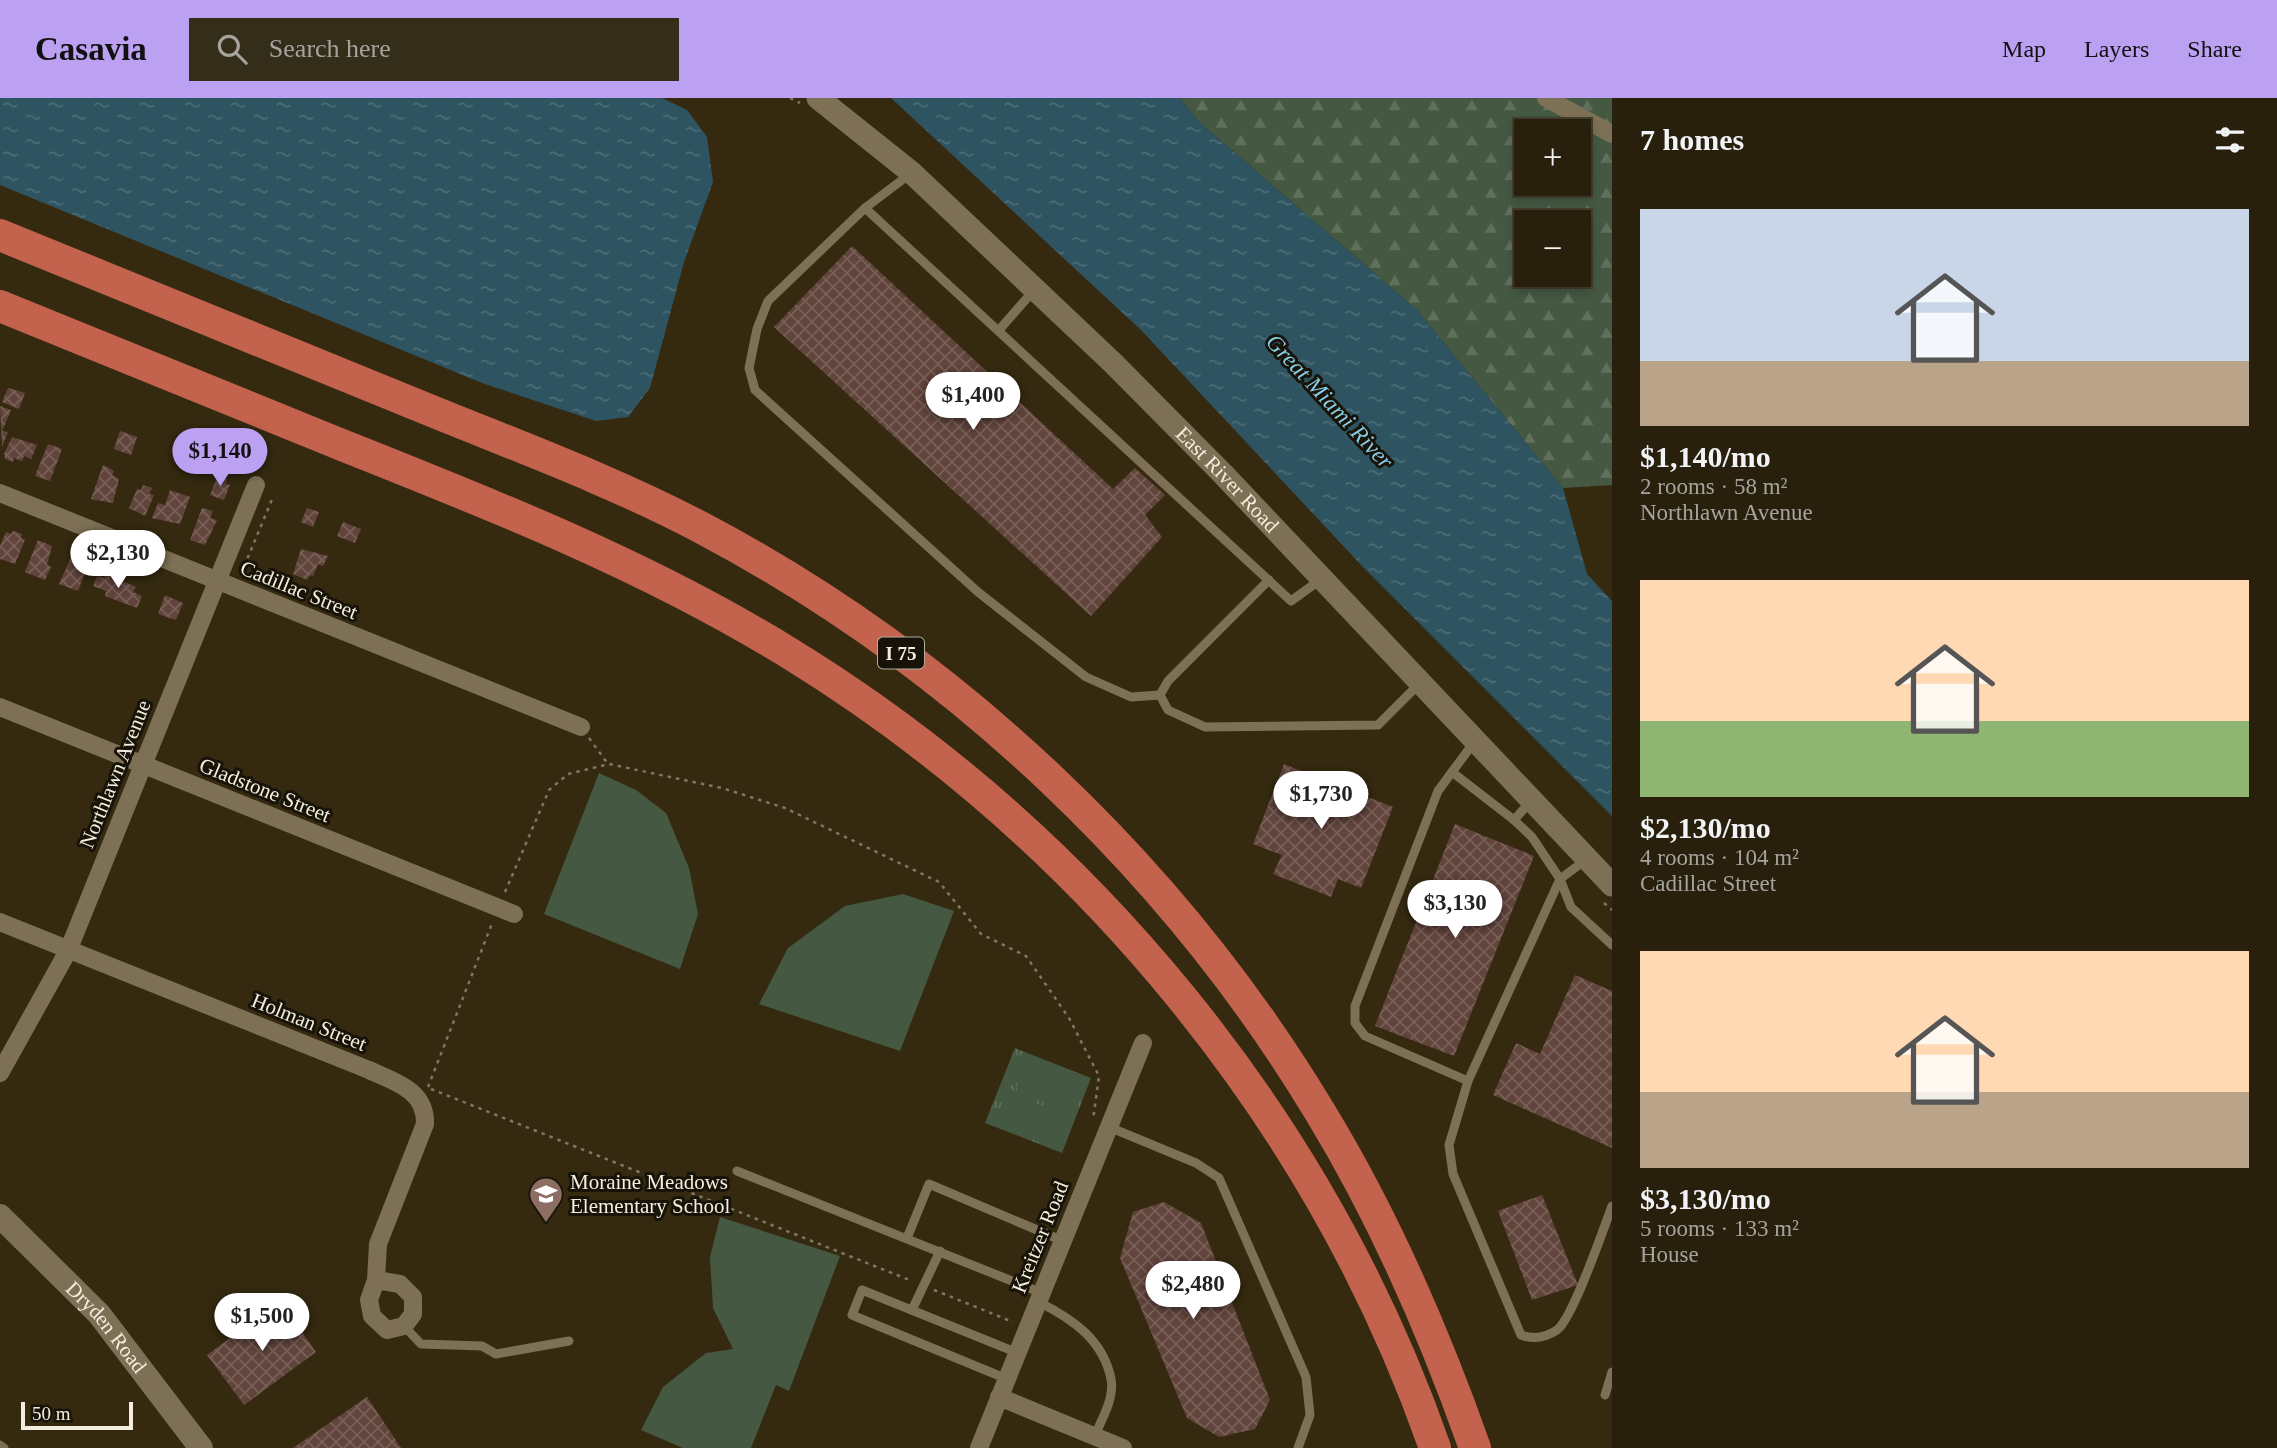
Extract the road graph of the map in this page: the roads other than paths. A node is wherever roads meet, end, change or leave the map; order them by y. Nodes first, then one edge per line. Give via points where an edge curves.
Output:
1 (1546, 98) edge
2 (810, 102) edge
3 (1612, 134) edge
4 (912, 173) junction
5 (865, 208) junction
6 (0, 235) edge
7 (1036, 288) junction
8 (0, 306) edge
9 (999, 330) junction
10 (256, 485) dead end
11 (0, 493) edge
12 (1322, 579) junction
13 (1269, 580) junction
14 (218, 582) junction
15 (1420, 683) junction
16 (1160, 695) junction
17 (0, 707) edge
18 (581, 727) road end
19 (1475, 741) junction
20 (144, 766) junction
21 (1452, 772) junction
22 (1531, 800) junction
23 (1514, 820) junction
24 (1587, 859) junction
25 (1560, 879) junction
26 (1604, 890) edge
27 (506, 911) road end
28 (0, 922) edge
29 (1612, 944) edge
30 (68, 951) junction
31 (1143, 1043) dead end
32 (0, 1073) edge
33 (1468, 1081) junction
34 (1101, 1125) junction
35 (737, 1171) dead end
36 (1612, 1206) edge
37 (0, 1216) edge
38 (907, 1238) junction
39 (1063, 1241) junction
40 (940, 1251) junction
41 (376, 1280) junction
42 (1040, 1298) junction
43 (912, 1310) junction
44 (404, 1326) junction
45 (569, 1341) dead end
46 (1018, 1353) junction
47 (1612, 1372) edge
48 (1007, 1379) junction
49 (1605, 1395) dead end
50 (999, 1398) junction
51 (1094, 1437) junction
52 (201, 1448) edge
53 (979, 1448) edge
54 (1123, 1448) edge
55 (1298, 1448) edge
56 (1435, 1448) edge
57 (1475, 1448) edge

1 - 3 street
2 - 4 street, East River Road
4 - 5 lane
4 - 7 street, East River Road
5 - 9 lane
5 - 16 lane via 768,300 749,368 755,390 978,592 1086,677 1131,697
6 - 57 highway, I 75 via 503,440 697,526 856,621 970,707 1129,860 1209,951 1254,1012 1320,1111 1383,1229 1414,1293
7 - 9 lane
7 - 12 street, East River Road
8 - 56 highway via 471,496 608,557 791,654 925,747 1005,813 1098,904 1176,989 1265,1107 1379,1306
9 - 13 lane
10 - 14 street, Northlawn Avenue
11 - 14 street, Cadillac Street
12 - 13 lane via 1291,601
12 - 15 street, East River Road
13 - 16 lane via 1168,681
14 - 18 street, Cadillac Street
14 - 20 street, Northlawn Avenue
15 - 16 lane via 1378,725 1205,727 1168,710
15 - 19 street, East River Road
17 - 20 street, Gladstone Street
19 - 21 lane
19 - 22 street, East River Road
20 - 27 street, Gladstone Street
20 - 30 street, Northlawn Avenue
21 - 23 lane
21 - 33 lane via 1438,791 1359,994 1355,1023 1365,1036
22 - 23 lane
22 - 24 street, East River Road
23 - 25 lane via 1532,837
24 - 25 lane
24 - 26 street, East River Road
25 - 29 lane via 1571,907
25 - 33 lane
28 - 30 street, Holman Street
30 - 32 street, Northlawn Avenue
30 - 41 street, Holman Street via 369,1070 417,1096 425,1124 378,1244
31 - 34 street, Kreitzer Road
33 - 36 lane via 1449,1145 1453,1174 1521,1335 1543,1338 1559,1329
34 - 39 street, Kreitzer Road
34 - 55 lane via 1196,1163 1219,1178 1307,1377 1310,1415
35 - 38 lane
37 - 52 main road, Dryden Road via 99,1314
38 - 39 lane via 929,1184
38 - 40 lane
39 - 42 street, Kreitzer Road
40 - 42 lane
40 - 43 lane
41 - 44 street via 400,1284 413,1297 413,1314
41 - 44 street, Holman Street via 369,1300 372,1316 387,1330
42 - 46 street, Kreitzer Road
42 - 51 lane via 1094,1340 1112,1381 1109,1402
43 - 46 lane
43 - 48 lane via 862,1290 852,1315
44 - 45 lane via 421,1344 482,1346 496,1354
46 - 48 street, Kreitzer Road
47 - 49 lane
48 - 50 street, Kreitzer Road
50 - 51 street
50 - 53 street, Kreitzer Road
51 - 54 street

